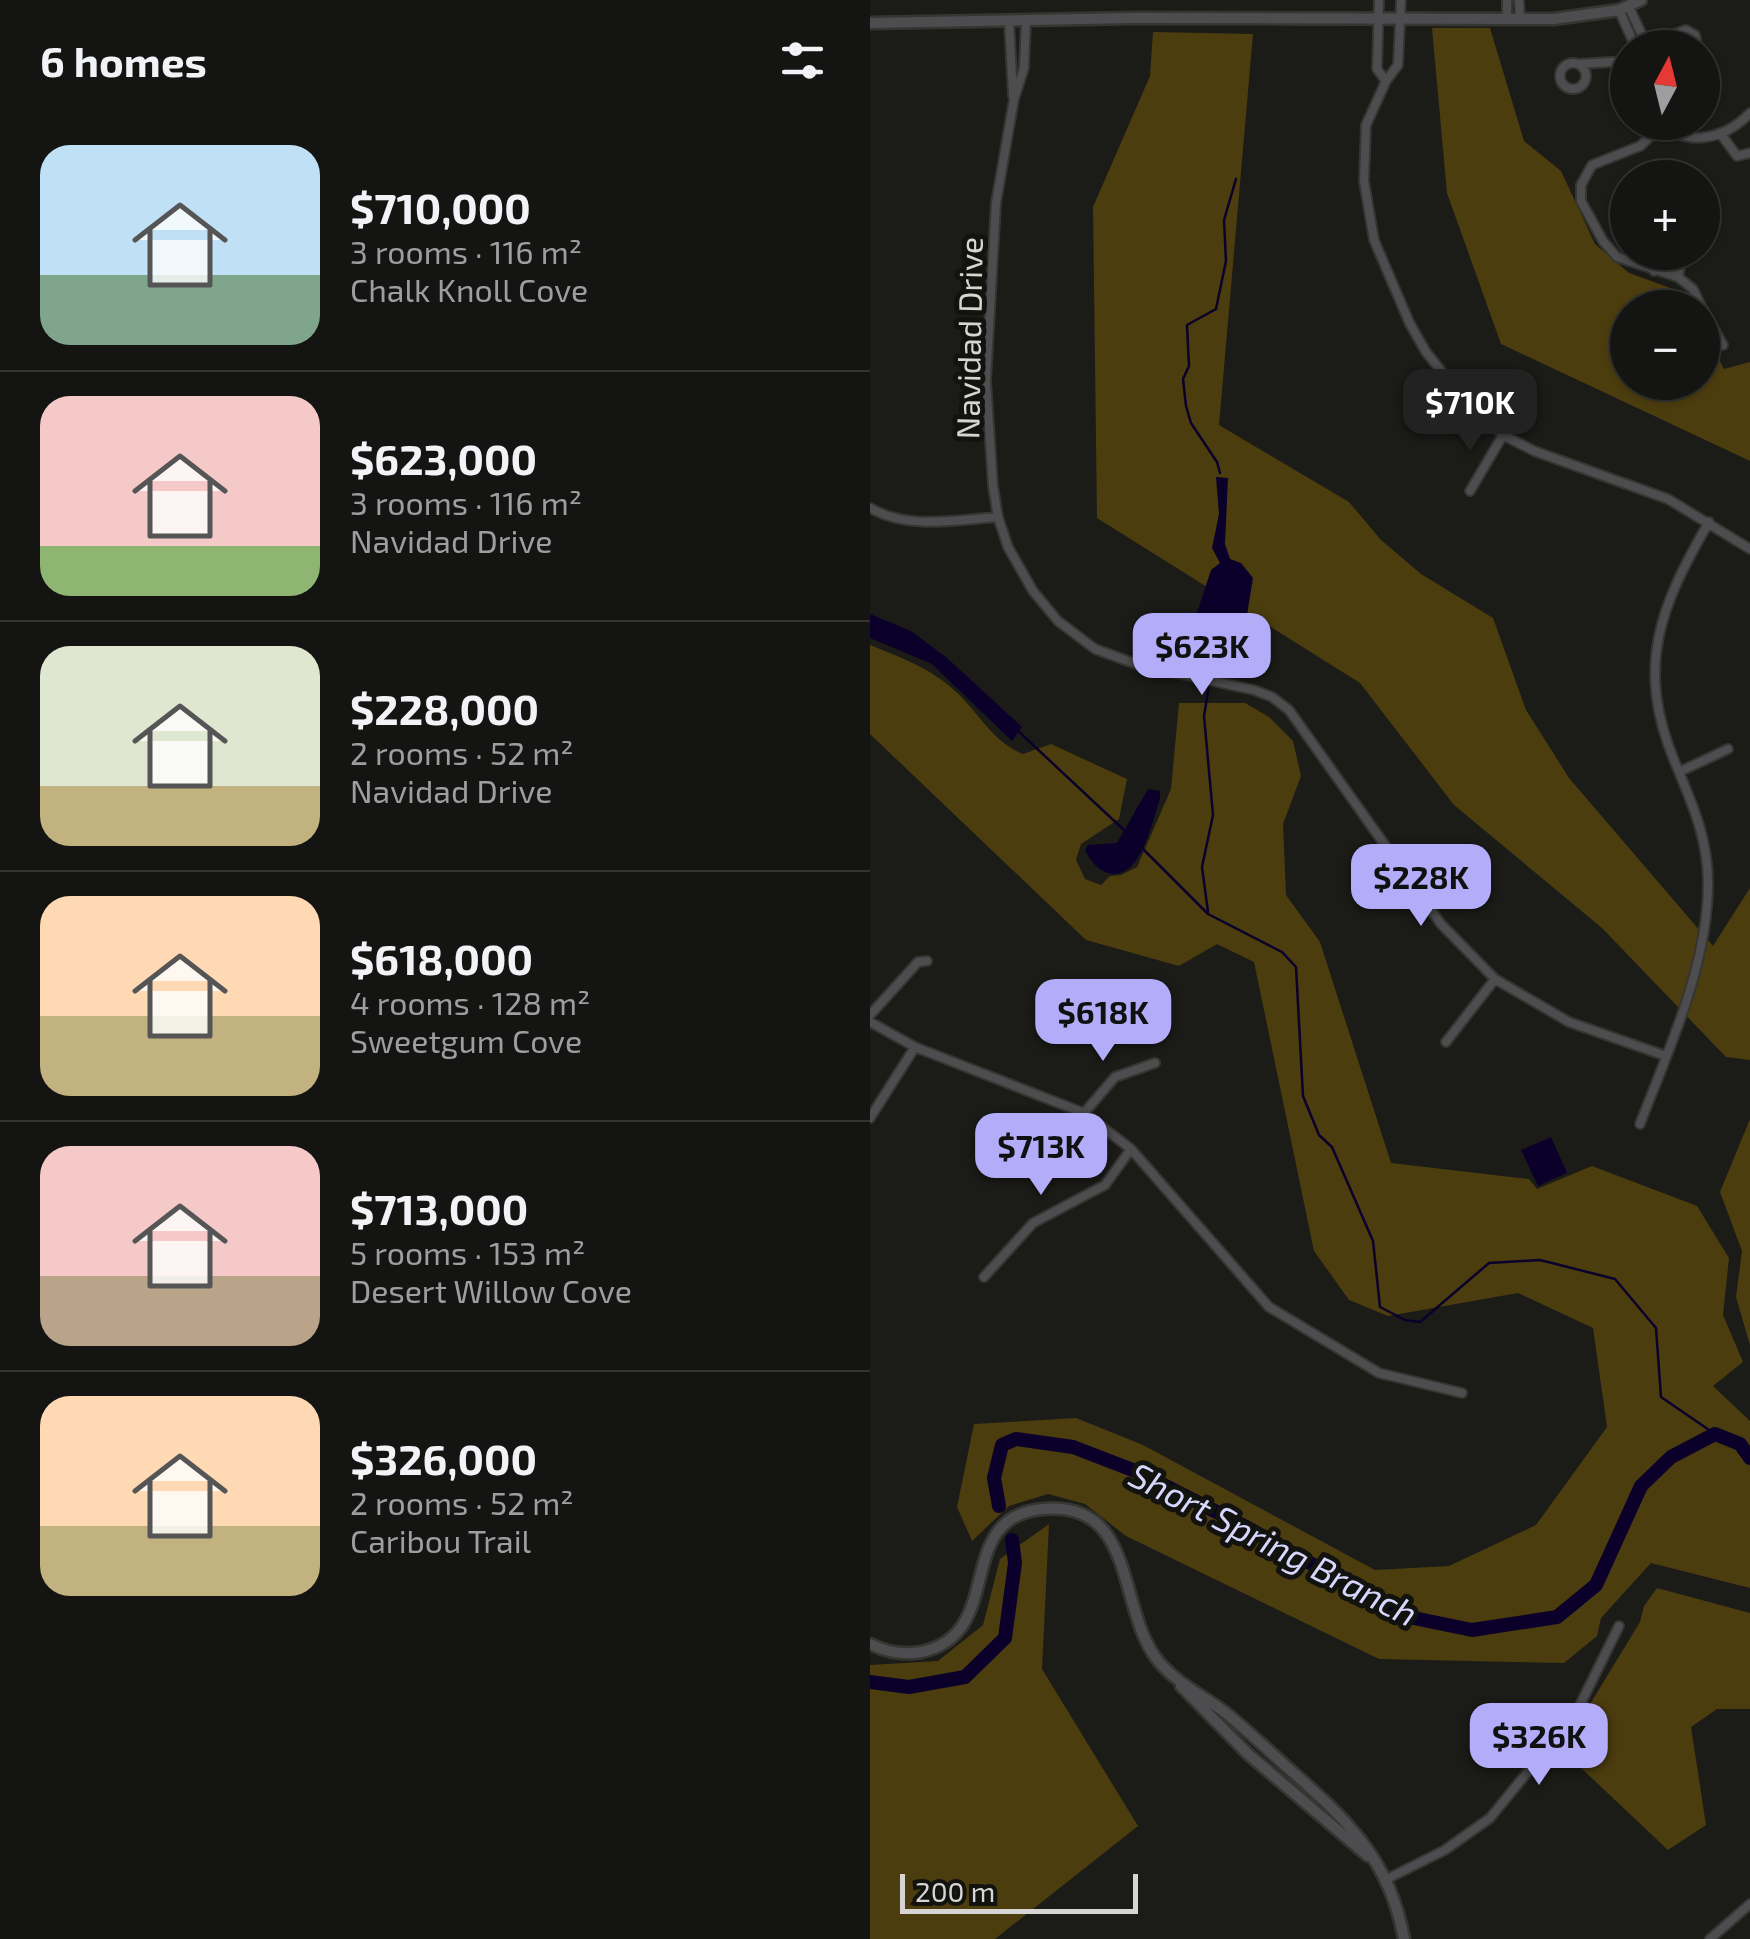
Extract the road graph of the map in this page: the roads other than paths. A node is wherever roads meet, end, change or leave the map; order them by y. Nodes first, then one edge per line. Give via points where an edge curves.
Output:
1 (1379, 0) edge
2 (1401, 0) edge
3 (1506, 0) edge
4 (1519, 0) edge
5 (1641, 0) edge
6 (1624, 8) junction
7 (1507, 18) junction
8 (1401, 19) junction
9 (1520, 19) junction
10 (1026, 20) junction
11 (1379, 20) junction
12 (1009, 21) junction
13 (870, 24) edge
14 (1630, 30) edge
15 (1639, 30) edge
16 (1610, 62) edge
17 (1578, 64) dead end
18 (1386, 81) junction
19 (1014, 100) junction
20 (1750, 113) edge
21 (1742, 122) junction
22 (1720, 133) joint
23 (1750, 133) edge
24 (1646, 140) edge
25 (1750, 153) edge
26 (1654, 271) junction
27 (1678, 277) junction
28 (1693, 290) edge
29 (1720, 339) edge
30 (1724, 346) dead end
31 (1503, 435) junction
32 (1470, 491) dead end
33 (870, 508) edge
34 (998, 517) junction
35 (1709, 522) junction
36 (1750, 549) edge
37 (1728, 750) dead end
38 (1679, 772) junction
39 (927, 960) dead end
40 (1495, 979) junction
41 (870, 1014) edge
42 (870, 1022) edge
43 (1446, 1042) dead end
44 (915, 1046) junction
45 (1666, 1056) junction
46 (1155, 1063) dead end
47 (1084, 1113) junction
48 (870, 1118) edge
49 (1640, 1124) dead end
50 (1131, 1149) junction
51 (984, 1278) dead end
52 (1462, 1393) dead end
53 (1618, 1626) dead end
54 (870, 1644) edge
55 (1175, 1678) junction
56 (1319, 1794) junction
57 (1310, 1806) junction
58 (1376, 1863) junction
59 (1387, 1879) junction
60 (1750, 1904) edge
61 (1404, 1939) edge
62 (1710, 1939) edge

1 - 11 street
2 - 8 street
3 - 7 street
4 - 9 street
5 - 6 street
6 - 9 street
6 - 14 street
6 - 15 street
7 - 8 street
7 - 9 street
8 - 11 street
8 - 18 street via 1398,65
10 - 11 street
10 - 12 street
10 - 19 street, Navidad Drive via 1024,68
11 - 18 street via 1377,70
12 - 13 street
12 - 19 street, Navidad Drive
16 - 17 street
18 - 31 street via 1364,138 1374,240 1426,352
19 - 34 street, Navidad Drive via 996,203 986,381
20 - 21 street
21 - 22 street
21 - 23 street
22 - 25 street via 1737,156
24 - 26 street via 1592,165 1579,194 1617,256
26 - 27 street
26 - 27 street via 1660,255 1673,254 1682,262
27 - 28 street
29 - 30 street
31 - 32 street
31 - 35 street via 1657,494
33 - 34 street via 908,522
34 - 40 street, Navidad Drive via 1018,570 1058,621 1095,648 1158,670 1254,690 1289,710 1440,924
35 - 36 street
35 - 38 street via 1670,594 1656,653 1660,717
37 - 38 street
38 - 45 street via 1702,829 1707,904 1685,1008
39 - 41 street
40 - 43 street
40 - 45 street, Navidad Drive via 1570,1022
42 - 44 street
44 - 47 street
44 - 48 street
45 - 49 street
46 - 47 street via 1115,1078
47 - 50 street
50 - 51 street via 1105,1186 1033,1224
50 - 52 street via 1269,1307 1379,1373
53 - 59 street via 1576,1713 1490,1818
54 - 55 street via 912,1653 952,1637 970,1615 983,1558 998,1532 1030,1510 1059,1508 1087,1517 1113,1541 1137,1625
55 - 56 street
55 - 57 street
56 - 57 street
56 - 58 street
57 - 58 street
58 - 59 street
59 - 61 street
60 - 62 street

